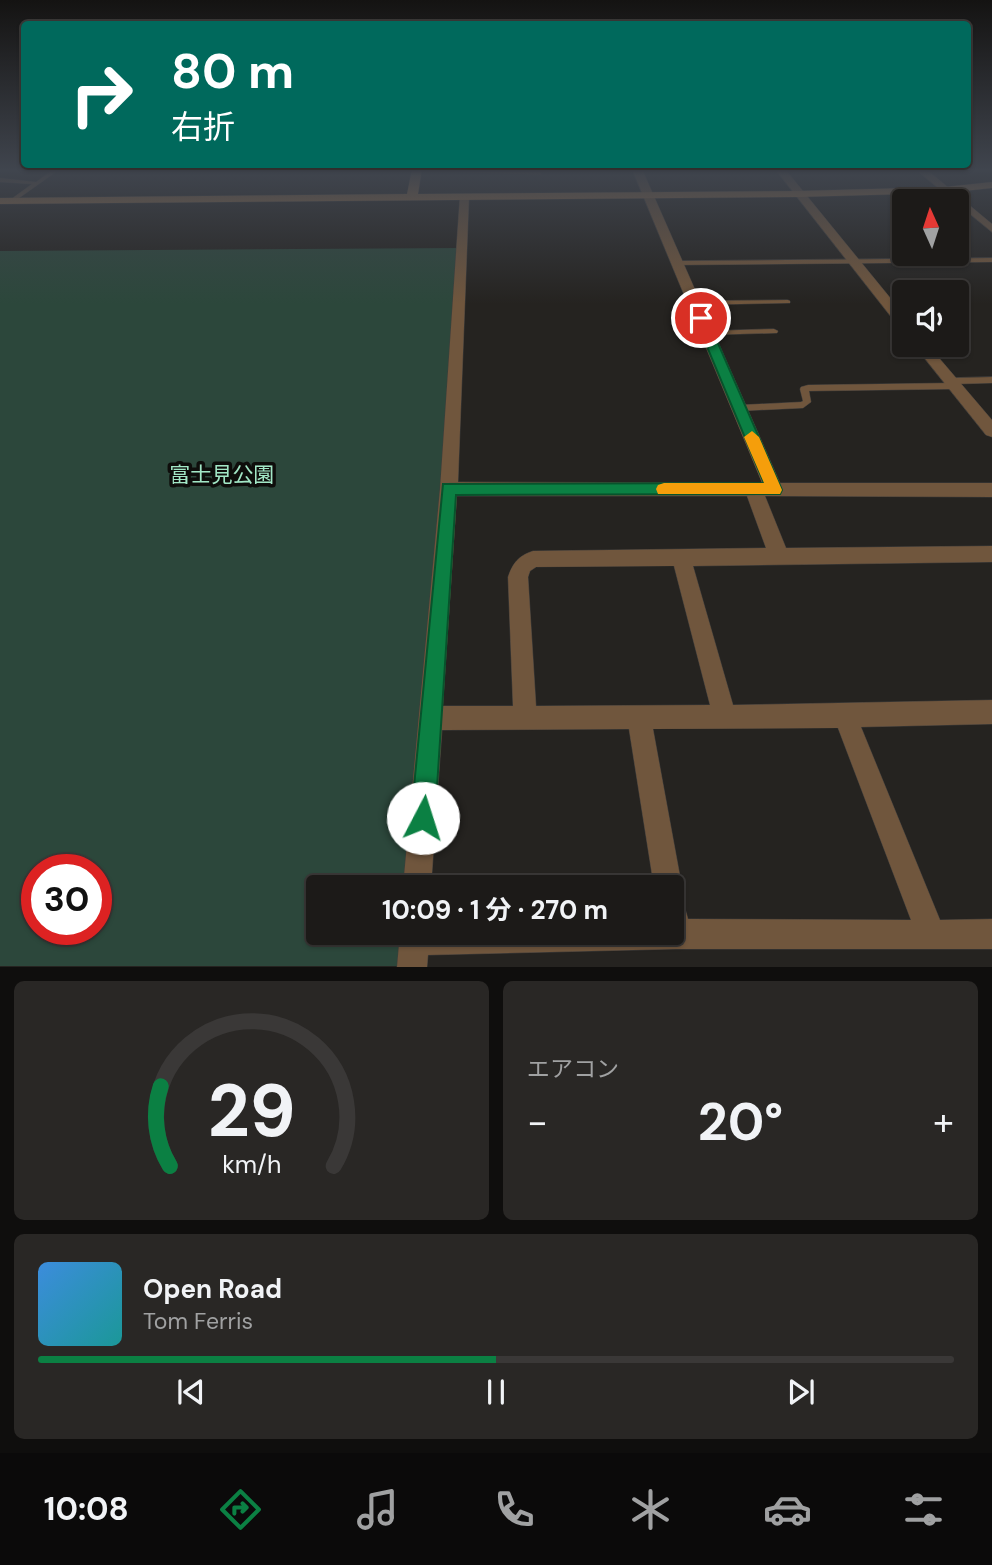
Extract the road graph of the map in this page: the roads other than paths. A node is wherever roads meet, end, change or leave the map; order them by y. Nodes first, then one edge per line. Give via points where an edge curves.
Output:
1 (463, 214) edge
2 (656, 214) edge
3 (814, 214) edge
4 (974, 214) edge
5 (992, 229) edge
6 (992, 260) edge
7 (852, 261) junction
8 (677, 263) junction
9 (788, 302) dead end
10 (694, 303) junction
11 (892, 309) edge
12 (774, 331) dead end
13 (707, 333) junction
14 (931, 357) edge
15 (992, 380) edge
16 (953, 383) junction
17 (740, 408) junction
18 (992, 431) edge
19 (449, 489) junction
20 (754, 489) junction
21 (774, 490) junction
22 (992, 490) edge
23 (992, 554) edge
24 (779, 556) junction
25 (681, 557) junction
26 (992, 712) edge
27 (725, 716) junction
28 (845, 716) junction
29 (639, 717) junction
30 (430, 718) junction
31 (525, 718) junction
32 (418, 875) edge
33 (666, 875) edge
34 (684, 922) edge
35 (930, 934) junction
36 (992, 934) edge
37 (433, 945) edge
38 (413, 947) edge

1 - 19 street
2 - 8 street
3 - 7 street
4 - 5 street
6 - 7 lane
7 - 8 lane
7 - 11 street
8 - 10 street
9 - 10 lane
10 - 13 street
12 - 13 lane
13 - 17 street
14 - 16 street
15 - 16 lane
16 - 17 lane via 808,388 804,389 807,402 803,405
16 - 18 street
17 - 21 street
19 - 20 street
19 - 30 street
20 - 21 street
20 - 24 street
21 - 22 street
23 - 24 street
24 - 25 street
25 - 27 street
25 - 31 street via 533,559 522,566 518,577
26 - 28 street
27 - 28 street
27 - 29 street
28 - 35 street
29 - 31 street
29 - 33 street
30 - 31 street
30 - 32 street
34 - 35 street
35 - 36 street
37 - 38 street

